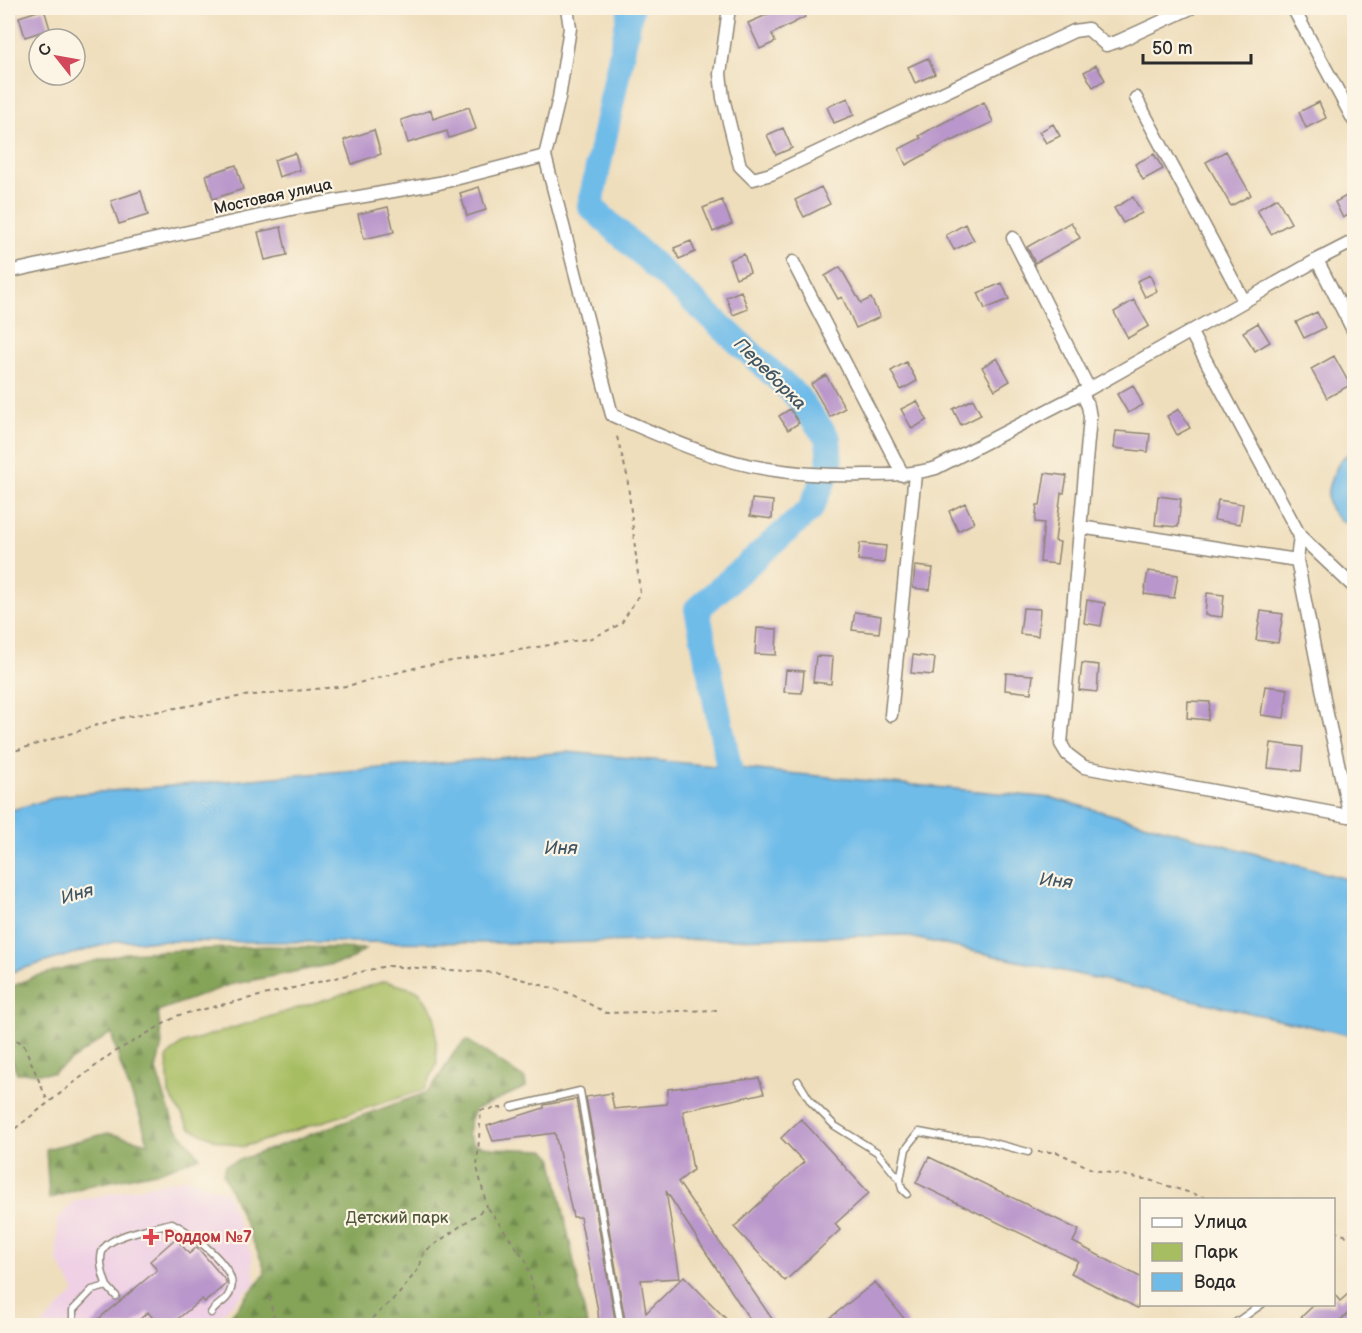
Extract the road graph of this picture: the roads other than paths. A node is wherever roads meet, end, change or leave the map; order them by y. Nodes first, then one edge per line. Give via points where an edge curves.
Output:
1 (567, 8) edge
2 (729, 8) edge
3 (1191, 8) edge
4 (1293, 8) edge
5 (1136, 99) dead end
6 (1354, 121) edge
7 (544, 156) junction
8 (1013, 238) dead end
9 (1354, 241) edge
10 (1317, 260) junction
11 (793, 262) dead end
12 (8, 272) edge
13 (1244, 301) junction
14 (1190, 332) junction
15 (1354, 332) edge
16 (1085, 391) junction
17 (909, 475) junction
18 (1080, 527) junction
19 (1300, 536) junction
20 (1297, 560) junction
21 (1354, 587) edge
22 (891, 715) dead end
23 (1352, 816) edge
24 (798, 1081) dead end
25 (512, 1107) road end
26 (1028, 1152) road end
27 (900, 1180) junction
28 (908, 1194) dead end
29 (107, 1286) junction
30 (116, 1296) dead end
31 (1261, 1306) edge
32 (211, 1313) dead end
33 (73, 1326) edge
34 (621, 1326) edge
35 (1231, 1326) edge

1 - 7 street via 570,28 559,98
2 - 3 street via 720,74 723,98 740,166 753,179 1074,31 1088,29 1106,45
4 - 6 street
5 - 13 street
7 - 12 street, Мостовая улица via 439,183 296,207
7 - 17 street via 612,415 658,435 767,469 835,476
8 - 16 street
9 - 10 street
10 - 13 street
10 - 15 street
11 - 17 street
13 - 14 street
14 - 16 street
14 - 19 street
16 - 17 street via 936,468
16 - 18 street via 1090,417
17 - 22 street
18 - 20 street
18 - 23 street via 1061,744 1067,754 1084,767
19 - 20 street
19 - 21 street
20 - 23 street via 1327,714
24 - 27 lane via 811,1102 835,1126 877,1152
25 - 34 lane via 580,1091
26 - 27 lane via 978,1139 919,1132 906,1149
27 - 28 lane via 902,1190
29 - 30 lane
29 - 32 lane via 102,1252 108,1243 172,1223 187,1231 227,1268 232,1287 226,1300
29 - 33 lane via 92,1290 73,1310
31 - 35 lane

